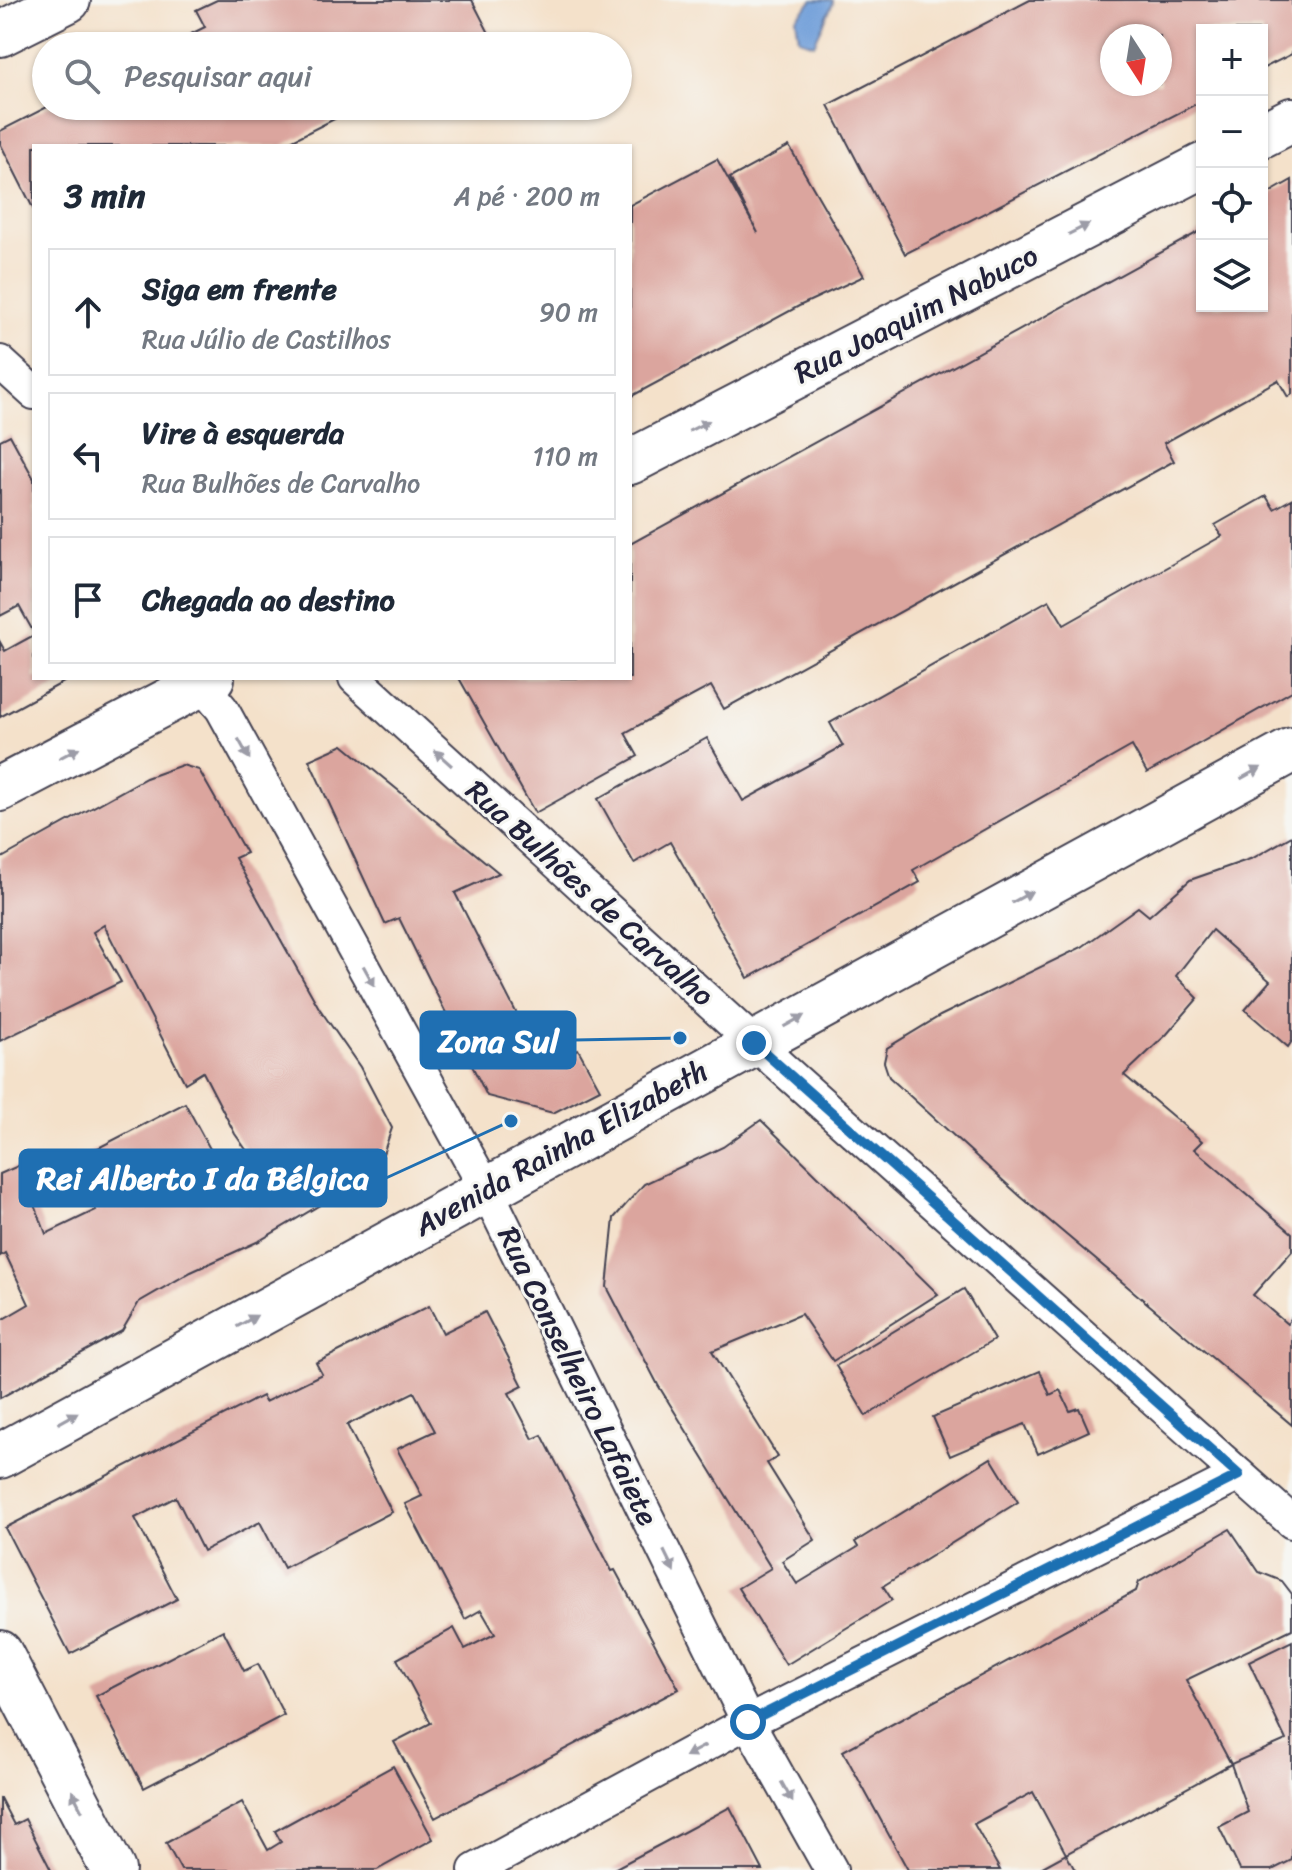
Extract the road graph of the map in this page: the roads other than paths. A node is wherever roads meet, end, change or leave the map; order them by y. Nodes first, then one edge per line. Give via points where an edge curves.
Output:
1 (68, 0) edge
2 (0, 34) edge
3 (1292, 120) edge
4 (1268, 132) edge
5 (1198, 168) edge
6 (0, 362) edge
7 (32, 391) edge
8 (632, 461) edge
9 (204, 680) edge
10 (357, 680) edge
11 (1292, 750) edge
12 (0, 789) edge
13 (754, 1043) junction
14 (486, 1189) junction
15 (0, 1456) edge
16 (1239, 1475) junction
17 (1292, 1522) edge
18 (0, 1653) edge
19 (748, 1722) junction
20 (113, 1870) edge
21 (475, 1870) edge
22 (831, 1870) edge

1 - 2 main road
3 - 4 main road
8 -> 5 main road, Rua Joaquim Nabuco
6 - 7 street
12 -> 9 main road
9 -> 14 street, Rua Conselheiro Lafaiete
13 -> 10 street, Rua Bulhões de Carvalho
13 -> 11 main road, Avenida Rainha Elizabeth
13 - 14 main road, Avenida Rainha Elizabeth
13 - 16 street, Rua Bulhões de Carvalho
15 -> 14 main road, Avenida Rainha Elizabeth
14 -> 19 street, Rua Conselheiro Lafaiete
16 - 17 street, Rua Bulhões de Carvalho
16 - 19 street
20 -> 18 main road
19 -> 21 street
19 -> 22 street, Rua Conselheiro Lafaiete

